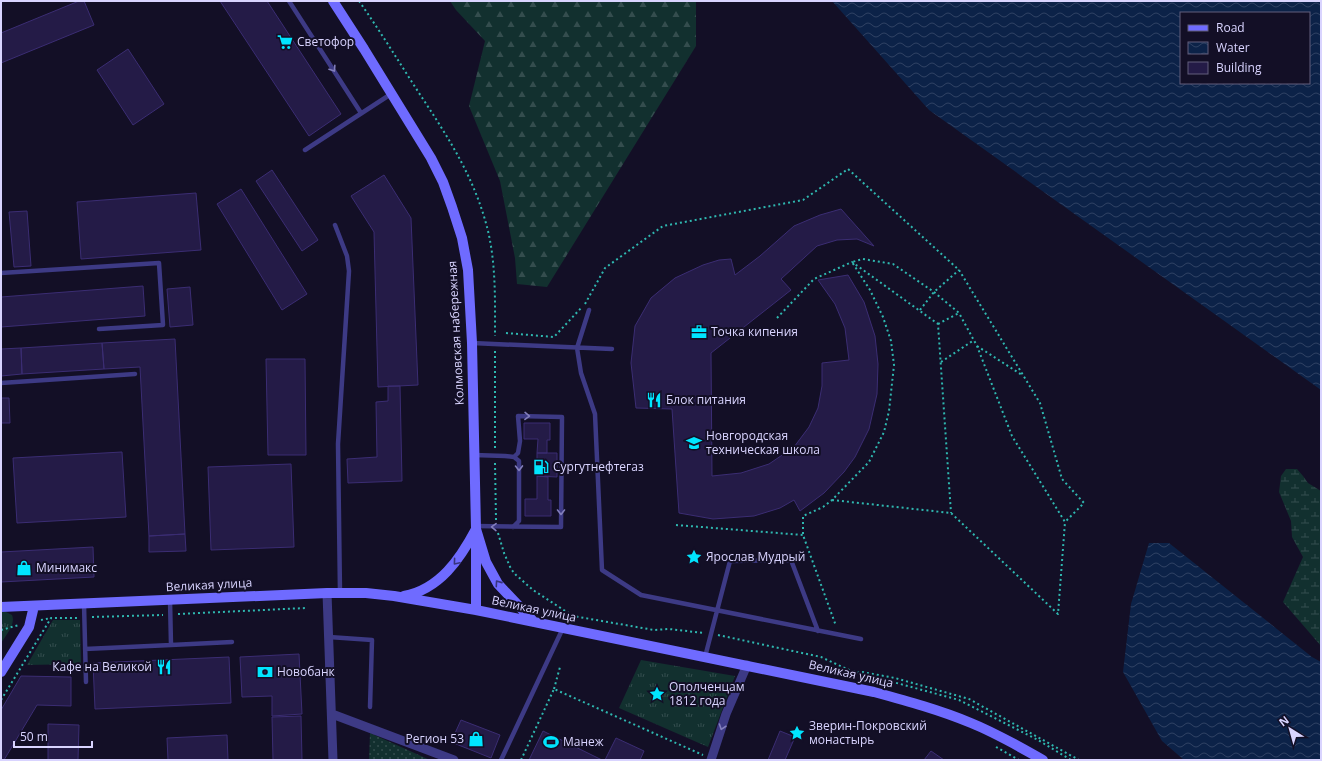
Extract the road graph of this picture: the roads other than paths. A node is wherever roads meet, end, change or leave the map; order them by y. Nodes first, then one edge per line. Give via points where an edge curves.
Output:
1 (289, 1) edge
2 (333, 1) edge
3 (391, 93) junction
4 (361, 113) junction
5 (305, 150) dead end
6 (335, 225) dead end
7 (1, 274) edge
8 (589, 310) dead end
9 (99, 329) dead end
10 (472, 343) junction
11 (577, 348) junction
12 (612, 349) dead end
13 (135, 374) dead end
14 (1, 383) edge
15 (474, 455) junction
16 (514, 457) junction
17 (476, 527) junction
18 (513, 527) junction
19 (327, 593) junction
20 (340, 593) junction
21 (394, 596) junction
22 (170, 600) junction
23 (84, 604) junction
24 (34, 606) junction
25 (1, 608) edge
26 (476, 610) junction
27 (717, 610) junction
28 (534, 622) junction
29 (563, 628) junction
30 (818, 631) junction
31 (329, 637) junction
32 (861, 639) dead end
33 (232, 642) dead end
34 (171, 646) junction
35 (85, 649) junction
36 (705, 657) junction
37 (747, 665) junction
38 (1, 672) edge
39 (86, 682) dead end
40 (370, 707) dead end
41 (332, 714) junction
42 (711, 759) edge
43 (333, 760) edge
44 (454, 760) edge
45 (501, 760) edge
46 (1043, 760) edge

1 -> 4 lane
2 - 3 main road, Колмовская набережная
3 - 4 lane
3 - 10 main road, Колмовская набережная via 431,158 452,207 462,238 468,270
4 - 5 lane
6 - 20 lane via 347,256 349,271 338,444
7 - 9 lane via 159,263 163,325
8 - 11 lane
10 - 11 lane
10 - 15 main road, Колмовская набережная
11 - 12 lane
11 - 27 lane via 581,374 594,414 602,570 641,595
13 - 14 lane
15 - 16 lane
15 - 17 main road, Колмовская набережная
16 -> 18 lane via 519,461 519,521
16 -> 18 lane via 518,453 520,441 518,416 562,416 561,527
18 -> 17 lane
17 -> 21 main road via 457,561 433,585 412,594
17 - 26 main road, Колмовская набережная
28 -> 17 main road via 498,584 486,562
19 - 20 main road, Великая улица
19 - 22 main road, Великая улица
19 - 31 street
20 - 21 main road, Великая улица
21 - 26 main road, Великая улица
22 - 23 main road, Великая улица
22 - 34 lane
23 - 24 main road, Великая улица
23 - 35 lane
24 - 25 main road, Великая улица
24 - 38 main road via 29,626
26 - 28 main road, Великая улица
27 - 30 lane
27 - 30 lane via 730,561 791,560
27 - 36 lane
28 - 29 main road, Великая улица
29 - 36 main road, Великая улица
29 - 45 lane
30 - 32 lane
31 - 40 lane via 372,640
31 - 41 street
33 - 34 lane
34 - 35 lane
35 - 39 lane
36 - 37 main road, Великая улица
37 -> 42 street via 726,714
37 - 46 main road, Великая улица via 909,702 972,723
41 - 43 street
41 - 44 street

